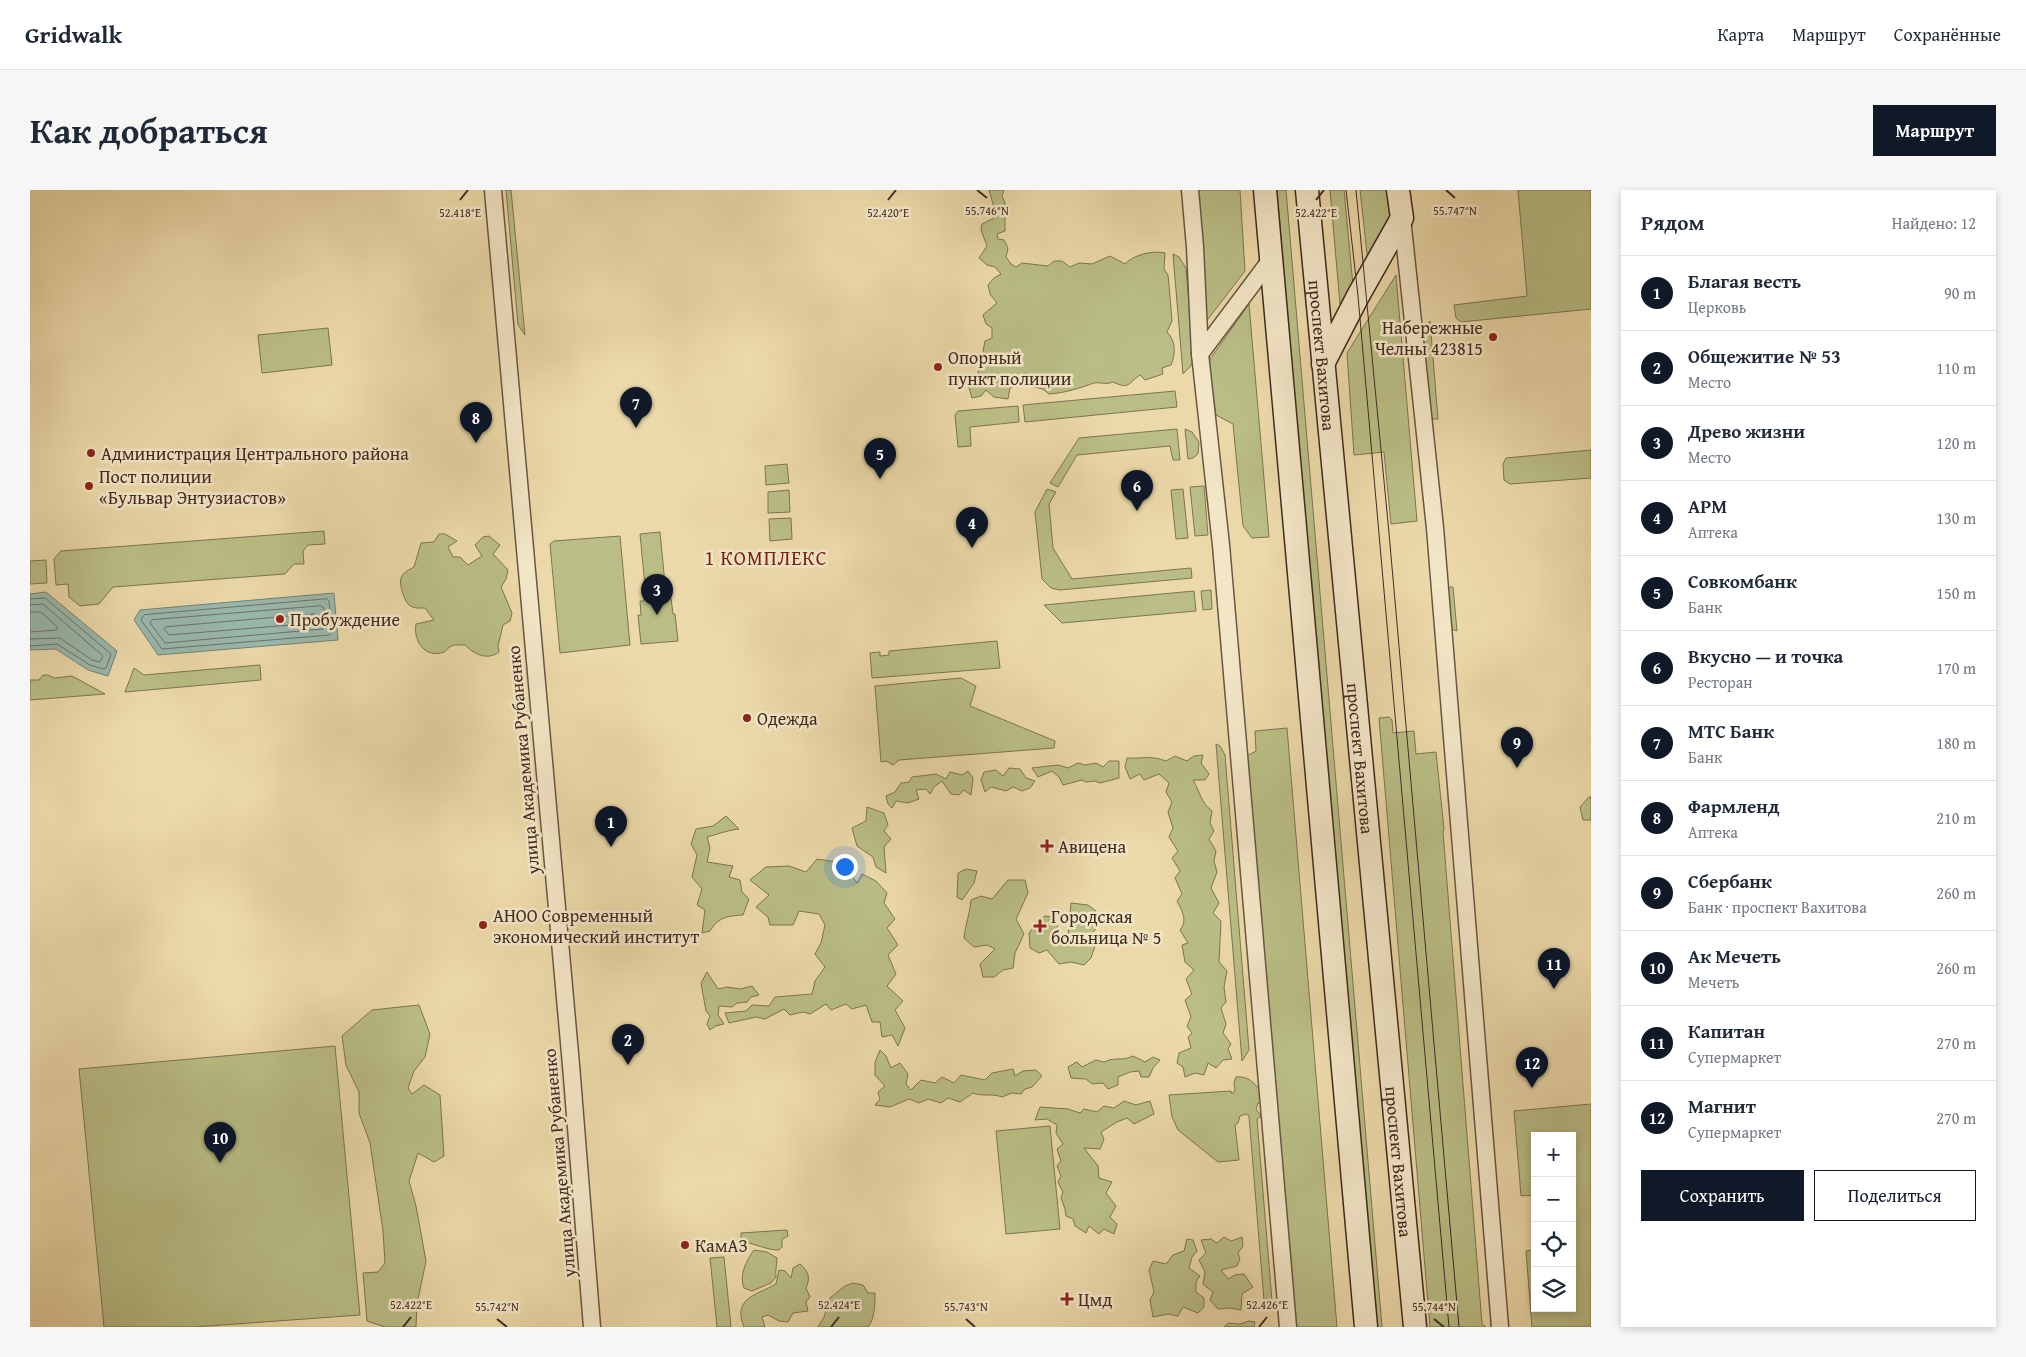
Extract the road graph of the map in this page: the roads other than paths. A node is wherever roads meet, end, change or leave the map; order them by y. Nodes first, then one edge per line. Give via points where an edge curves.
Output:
1 (493, 190) edge
2 (1190, 190) edge
3 (1307, 190) edge
4 (1398, 190) edge
5 (1264, 194) edge
6 (1402, 218) junction
7 (1272, 258) junction
8 (1200, 354) junction
9 (1322, 364) junction
10 (592, 1327) edge
11 (1288, 1327) edge
12 (1366, 1327) edge
13 (1415, 1327) edge
14 (1500, 1327) edge

1 - 10 street, улица Академика Рубаненко
2 - 8 street
3 - 9 main road, проспект Вахитова
4 - 6 main road
5 - 7 main road
6 - 9 main road
6 - 14 street via 1435,528
7 - 8 street
7 - 12 main road
8 - 11 street via 1221,545
9 - 13 main road, проспект Вахитова

